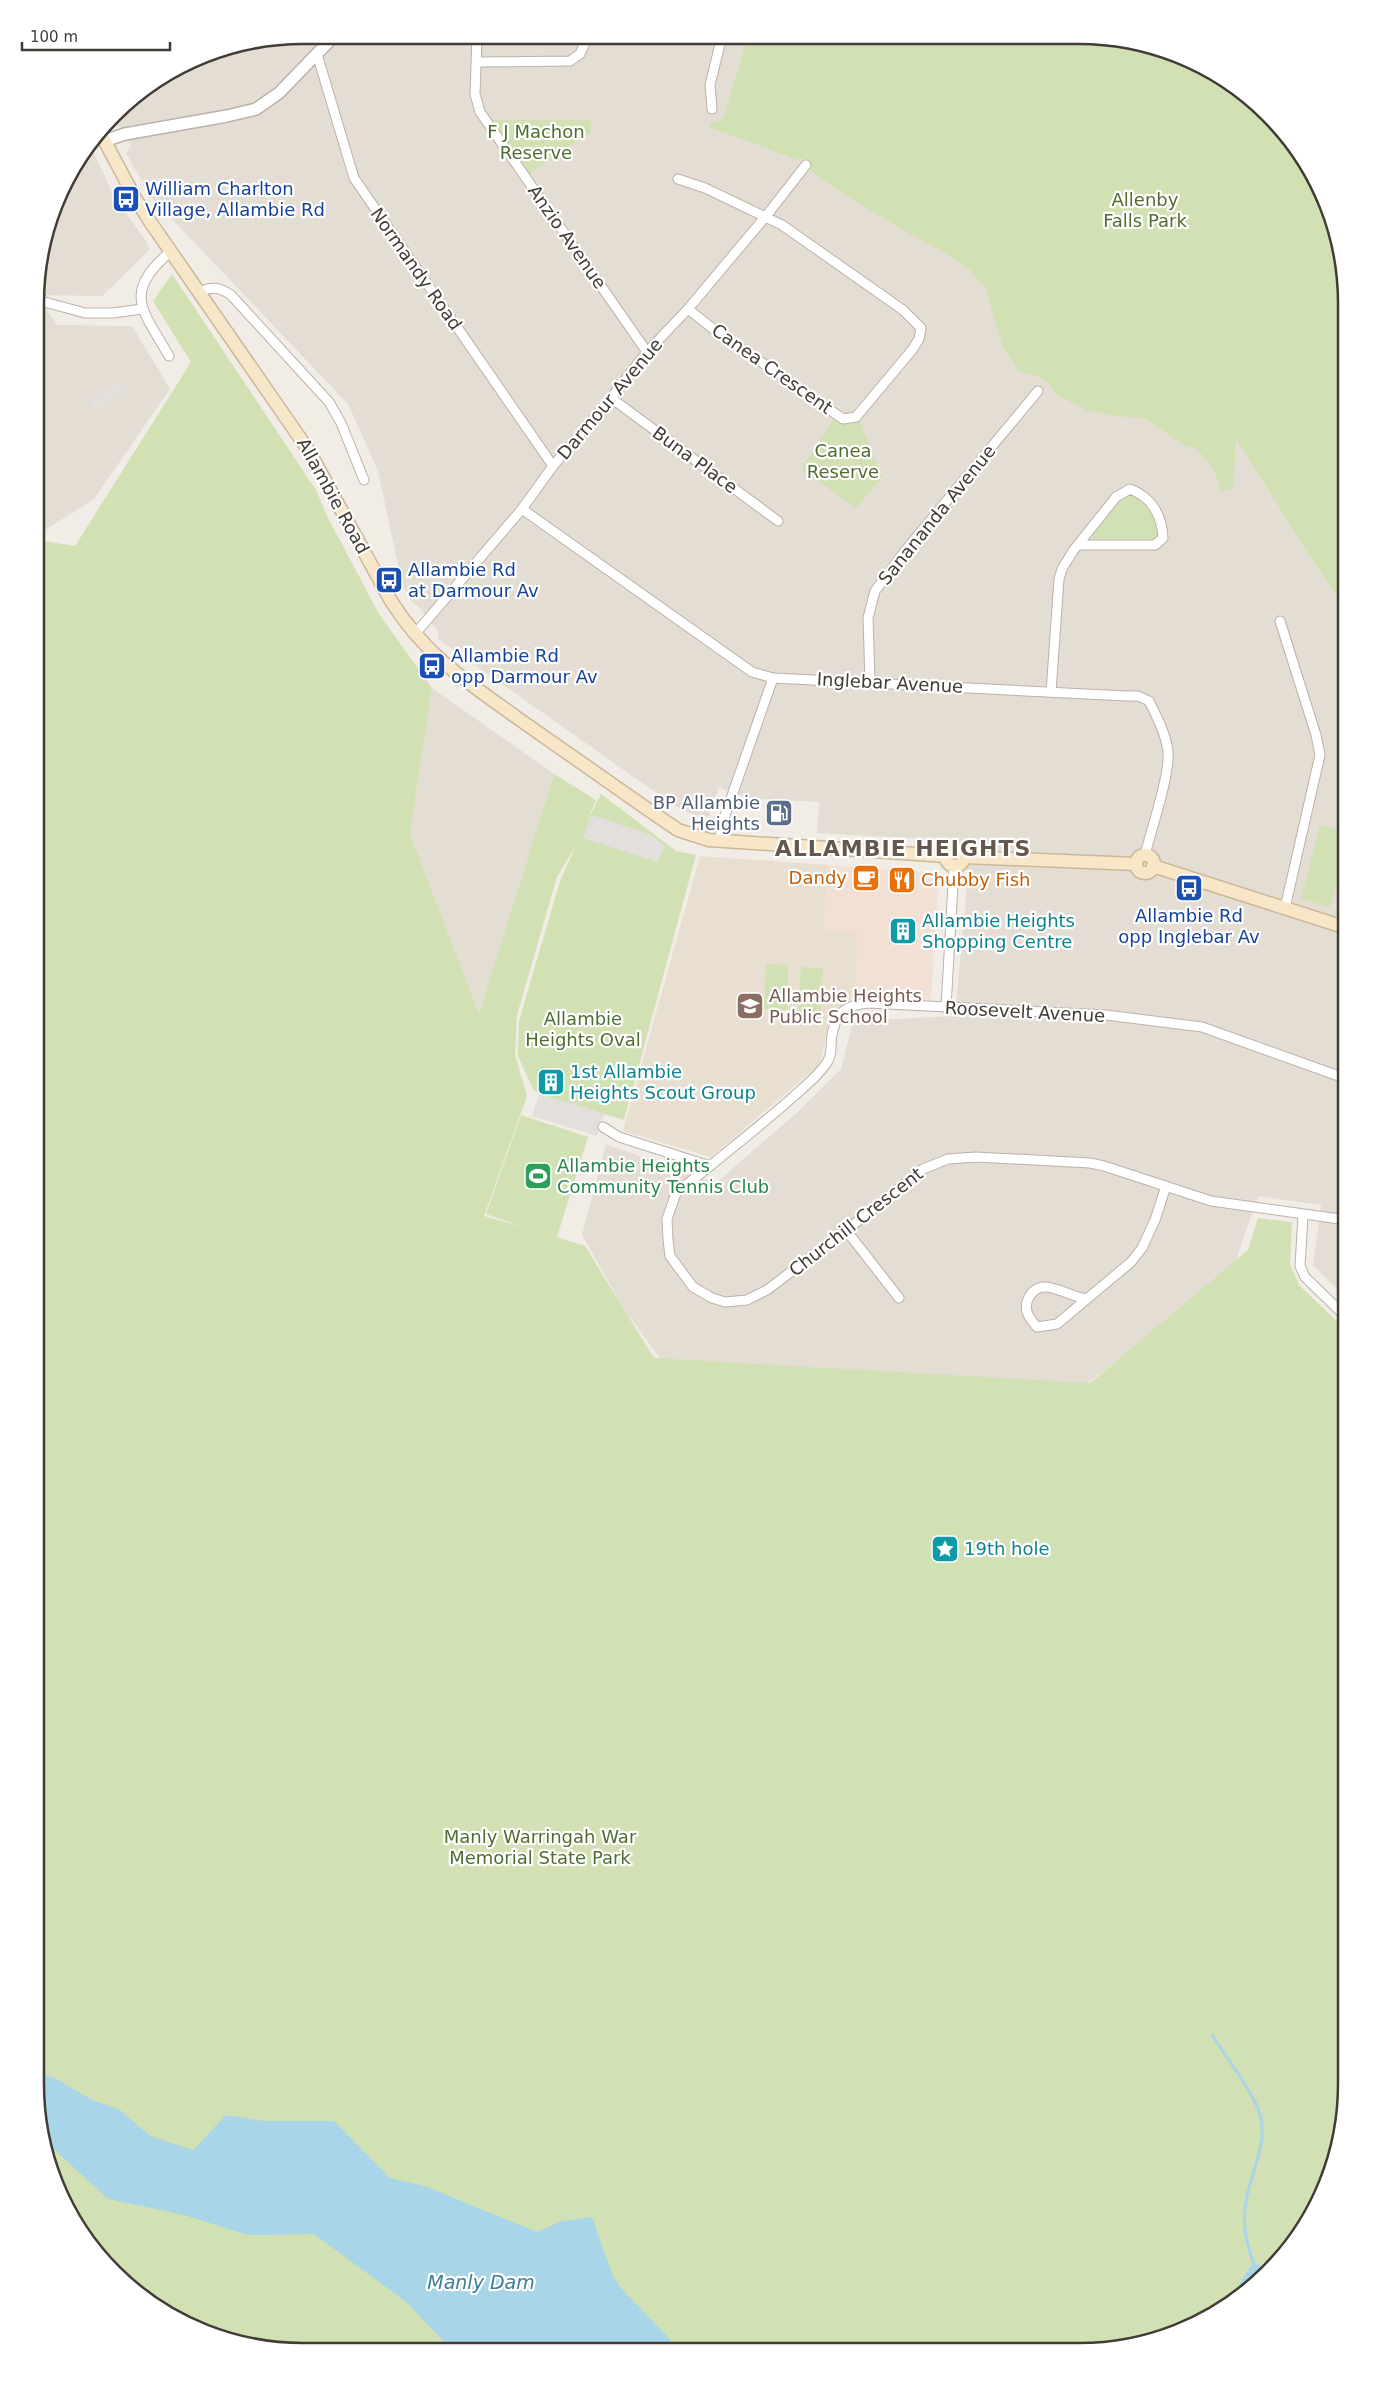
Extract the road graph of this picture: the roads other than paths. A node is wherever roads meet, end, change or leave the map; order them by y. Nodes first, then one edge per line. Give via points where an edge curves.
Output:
1 (326, 44) edge
2 (477, 44) edge
3 (584, 44) edge
4 (720, 44) edge
5 (317, 54) junction
6 (477, 62) junction
7 (712, 109) dead end
8 (103, 138) edge
9 (806, 165) dead end
10 (678, 179) dead end
11 (766, 216) junction
12 (171, 251) junction
13 (199, 292) junction
14 (44, 301) edge
15 (142, 309) junction
16 (688, 309) junction
17 (647, 352) junction
18 (169, 356) dead end
19 (1038, 391) dead end
20 (611, 398) junction
21 (553, 466) junction
22 (364, 480) dead end
23 (522, 509) junction
24 (778, 521) dead end
25 (1079, 545) junction
26 (1280, 621) dead end
27 (415, 634) junction
28 (773, 678) junction
29 (870, 681) junction
30 (1052, 692) junction
31 (720, 842) junction
32 (1140, 859) junction
33 (950, 861) junction
34 (1285, 908) junction
35 (1338, 925) edge
36 (946, 1008) junction
37 (1338, 1076) edge
38 (603, 1127) dead end
39 (710, 1166) junction
40 (1166, 1186) junction
41 (1303, 1214) junction
42 (1338, 1219) edge
43 (846, 1230) junction
44 (899, 1298) dead end
45 (1087, 1299) junction
46 (1338, 1309) edge

1 - 5 street
2 - 6 street, Anzio Avenue
3 - 6 street via 580,54 570,62
4 - 7 street via 710,85
5 - 8 street via 279,93 256,109
5 - 21 street, Normandy Road via 354,178
6 - 17 street, Anzio Avenue via 475,94 482,116
8 - 12 main road, Allambie Road via 135,198
9 - 11 street, Darmour Avenue
10 - 11 street
11 - 16 street, Darmour Avenue
11 - 16 street, Canea Crescent via 903,310 921,328 912,350 862,410 856,417 843,419
12 - 13 main road, Allambie Road
12 - 15 street via 144,281 140,296
13 - 22 street via 210,286 231,295 329,402 342,423
13 - 27 main road, Allambie Road via 304,443 391,601
14 - 15 street via 85,313
15 - 18 street
16 - 17 street, Darmour Avenue
17 - 20 street, Darmour Avenue
19 - 29 street, Sanananda Avenue via 875,591 868,618
20 - 21 street, Darmour Avenue
20 - 24 street, Buna Place
21 - 23 street, Darmour Avenue
23 - 27 street, Darmour Avenue
23 - 28 street, Inglebar Avenue via 752,672
25 - 25 street via 1155,545 1163,538 1162,528 1151,501 1130,489 1116,497
25 - 30 street via 1067,560 1059,579
26 - 34 street via 1320,755
27 - 31 main road, Allambie Road via 452,671 653,813 692,836
28 - 29 street, Inglebar Avenue
28 - 31 street via 721,827
29 - 30 street, Inglebar Avenue
30 - 32 street, Inglebar Avenue via 1138,696 1148,701 1158,718 1168,754
31 - 33 main road, Allambie Road
32 - 33 main road, Allambie Road via 964,857 960,850 954,848 949,851
32 - 34 main road via 1152,858 1153,866
33 - 36 street
34 - 35 main road
36 - 37 street, Roosevelt Avenue via 1106,1015 1202,1027
36 - 39 street, Roosevelt Avenue via 851,1004 839,1015 832,1035 832,1050 827,1063 816,1076
38 - 39 street via 619,1137
39 - 43 street, Churchill Crescent via 676,1193 667,1219 670,1256 693,1287 712,1298 725,1302 747,1300 767,1290
40 - 41 street, Churchill Crescent via 1211,1201
40 - 43 street, Churchill Crescent via 1090,1163 976,1157 948,1159 923,1169
40 - 45 street via 1142,1248 1131,1262
41 - 42 street, Churchill Crescent
41 - 46 street via 1300,1266 1305,1276
43 - 44 street
45 - 45 street via 1058,1324 1037,1327 1028,1317 1028,1298 1046,1286

